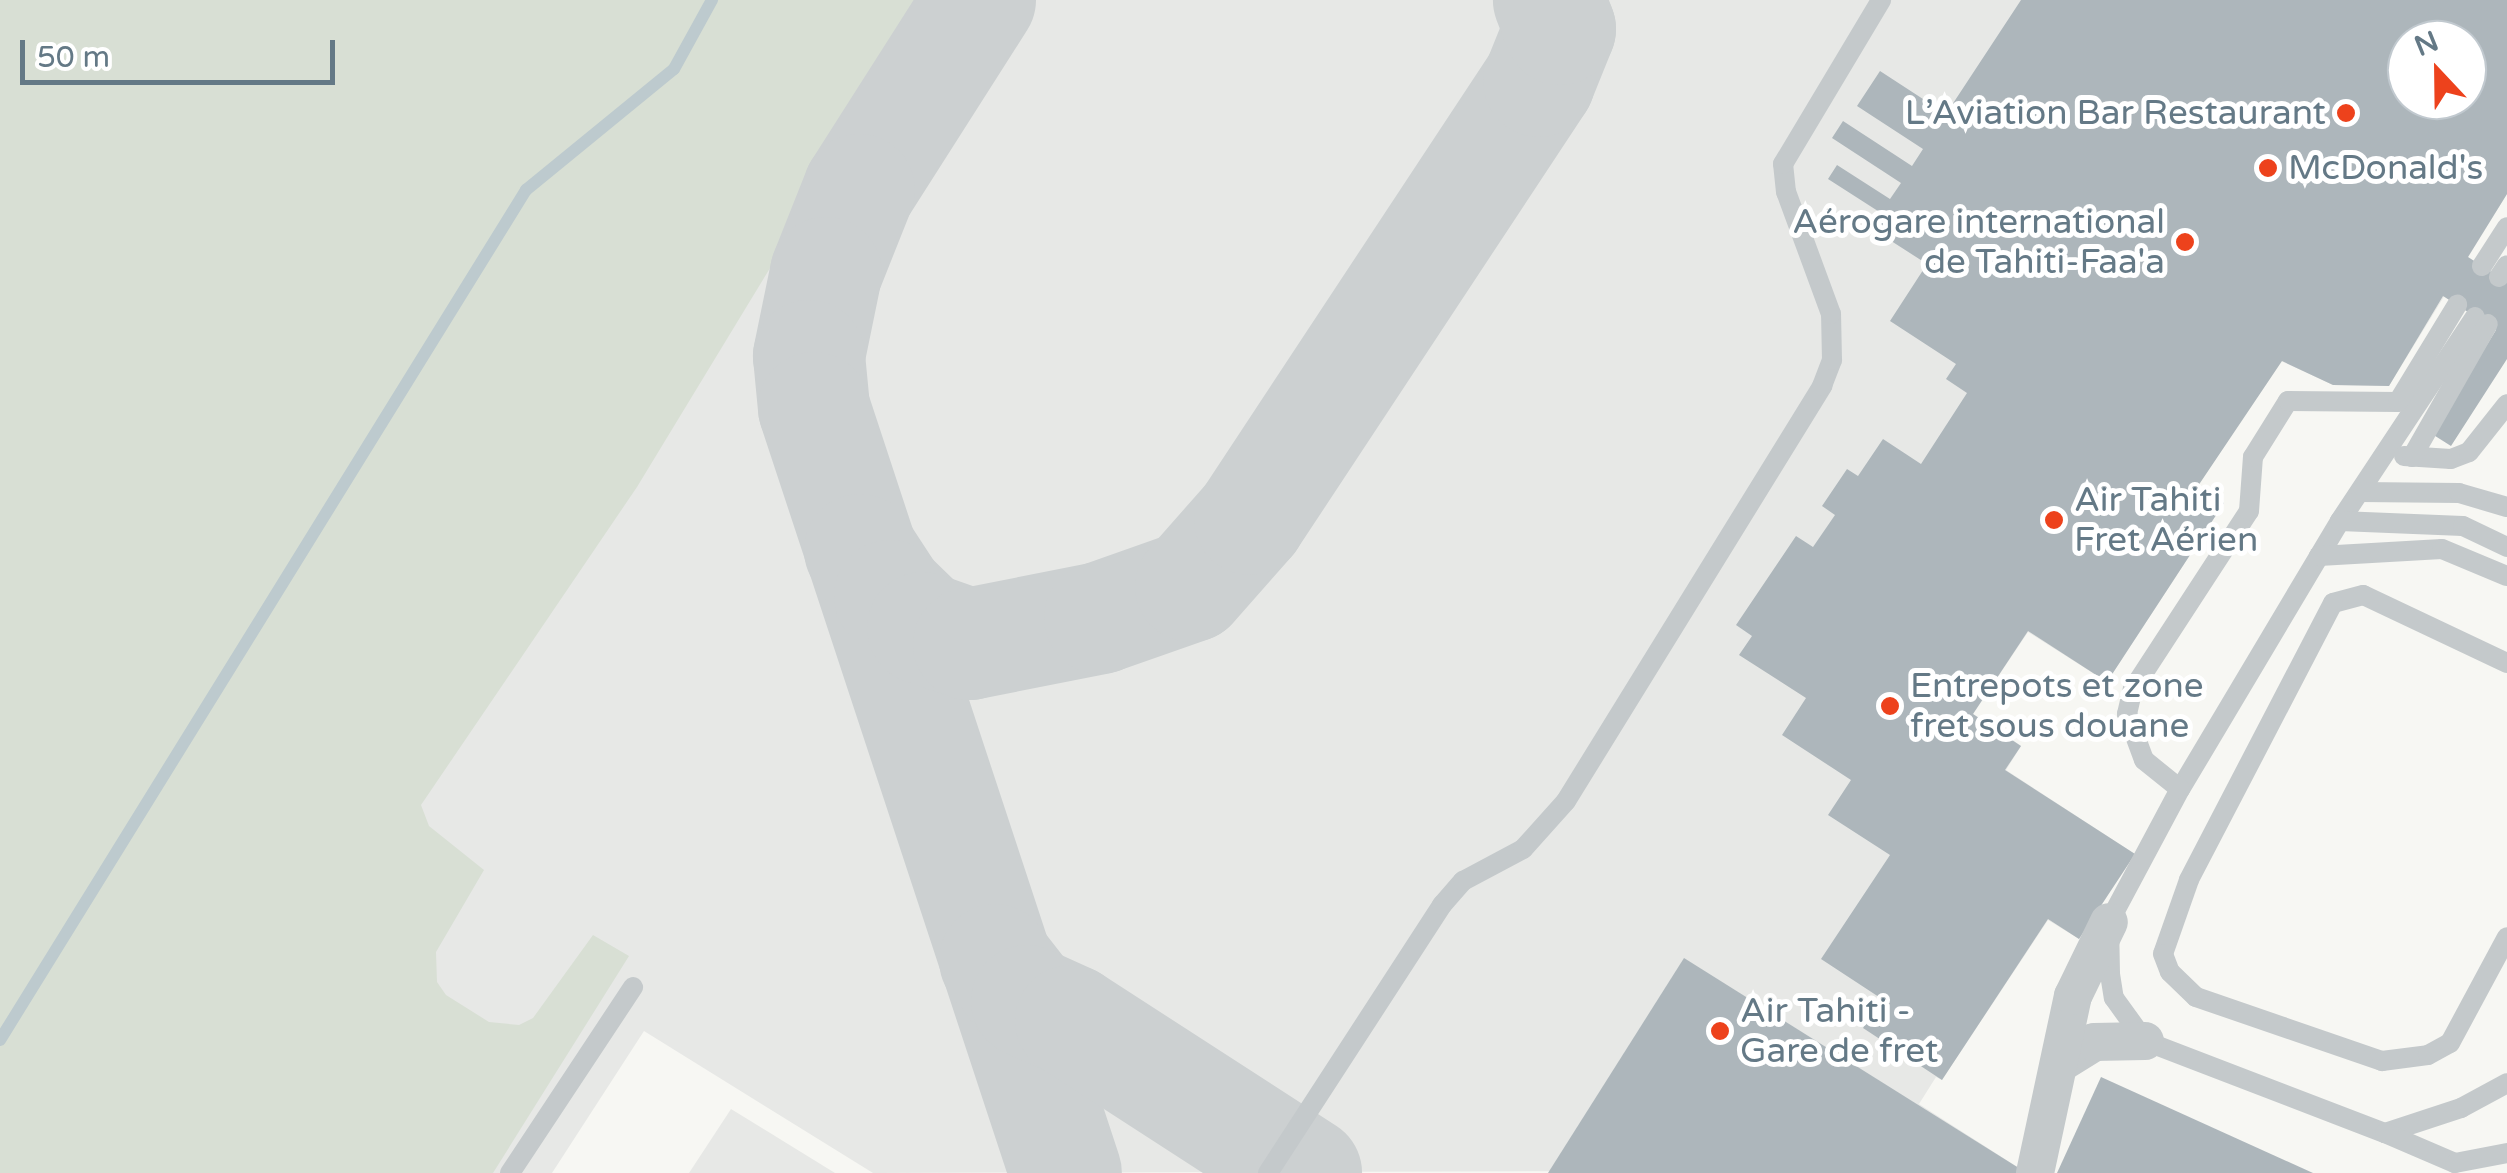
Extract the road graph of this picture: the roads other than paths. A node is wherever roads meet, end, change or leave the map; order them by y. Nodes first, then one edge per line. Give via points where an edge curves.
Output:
1 (1881, 0) edge
2 (2507, 227) edge
3 (2496, 269) edge
4 (2473, 315) junction
5 (2507, 404) edge
6 (2387, 452) junction
7 (2412, 458) junction
8 (2361, 492) junction
9 (2507, 507) edge
10 (2340, 521) junction
11 (2507, 547) edge
12 (2319, 556) junction
13 (2507, 576) edge
14 (2507, 663) edge
15 (2180, 789) junction
16 (2109, 922) junction
17 (2507, 937) edge
18 (633, 987) dead end
19 (2145, 1040) junction
20 (2061, 1063) junction
21 (2507, 1083) edge
22 (2384, 1134) junction
23 (2507, 1153) edge
24 (510, 1173) edge
25 (1268, 1173) edge
26 (2035, 1173) edge

1 - 25 lane via 1783,164 1786,192 1830,314 1832,360 1822,386 1566,800 1523,849 1463,881 1442,905
2 - 3 lane
4 - 6 lane
4 - 7 lane
4 - 15 lane via 2398,402 2288,401 2253,456 2249,511 2133,688 2126,714 2144,760
5 - 7 lane via 2469,452 2451,459
6 - 7 lane
6 - 8 lane
8 - 9 lane via 2460,493
8 - 10 lane
10 - 11 lane via 2463,526
10 - 12 lane
12 - 13 lane via 2442,549
12 - 15 lane
14 - 17 lane via 2364,596 2334,603 2188,880 2163,954 2170,972 2196,996 2382,1061 2428,1055 2450,1044
15 - 16 lane
16 - 19 lane via 2114,998
16 - 20 street via 2073,996
18 - 24 lane
19 - 20 street via 2094,1042
19 - 22 lane
20 - 26 street
21 - 22 lane via 2460,1108
22 - 23 lane via 2455,1163

